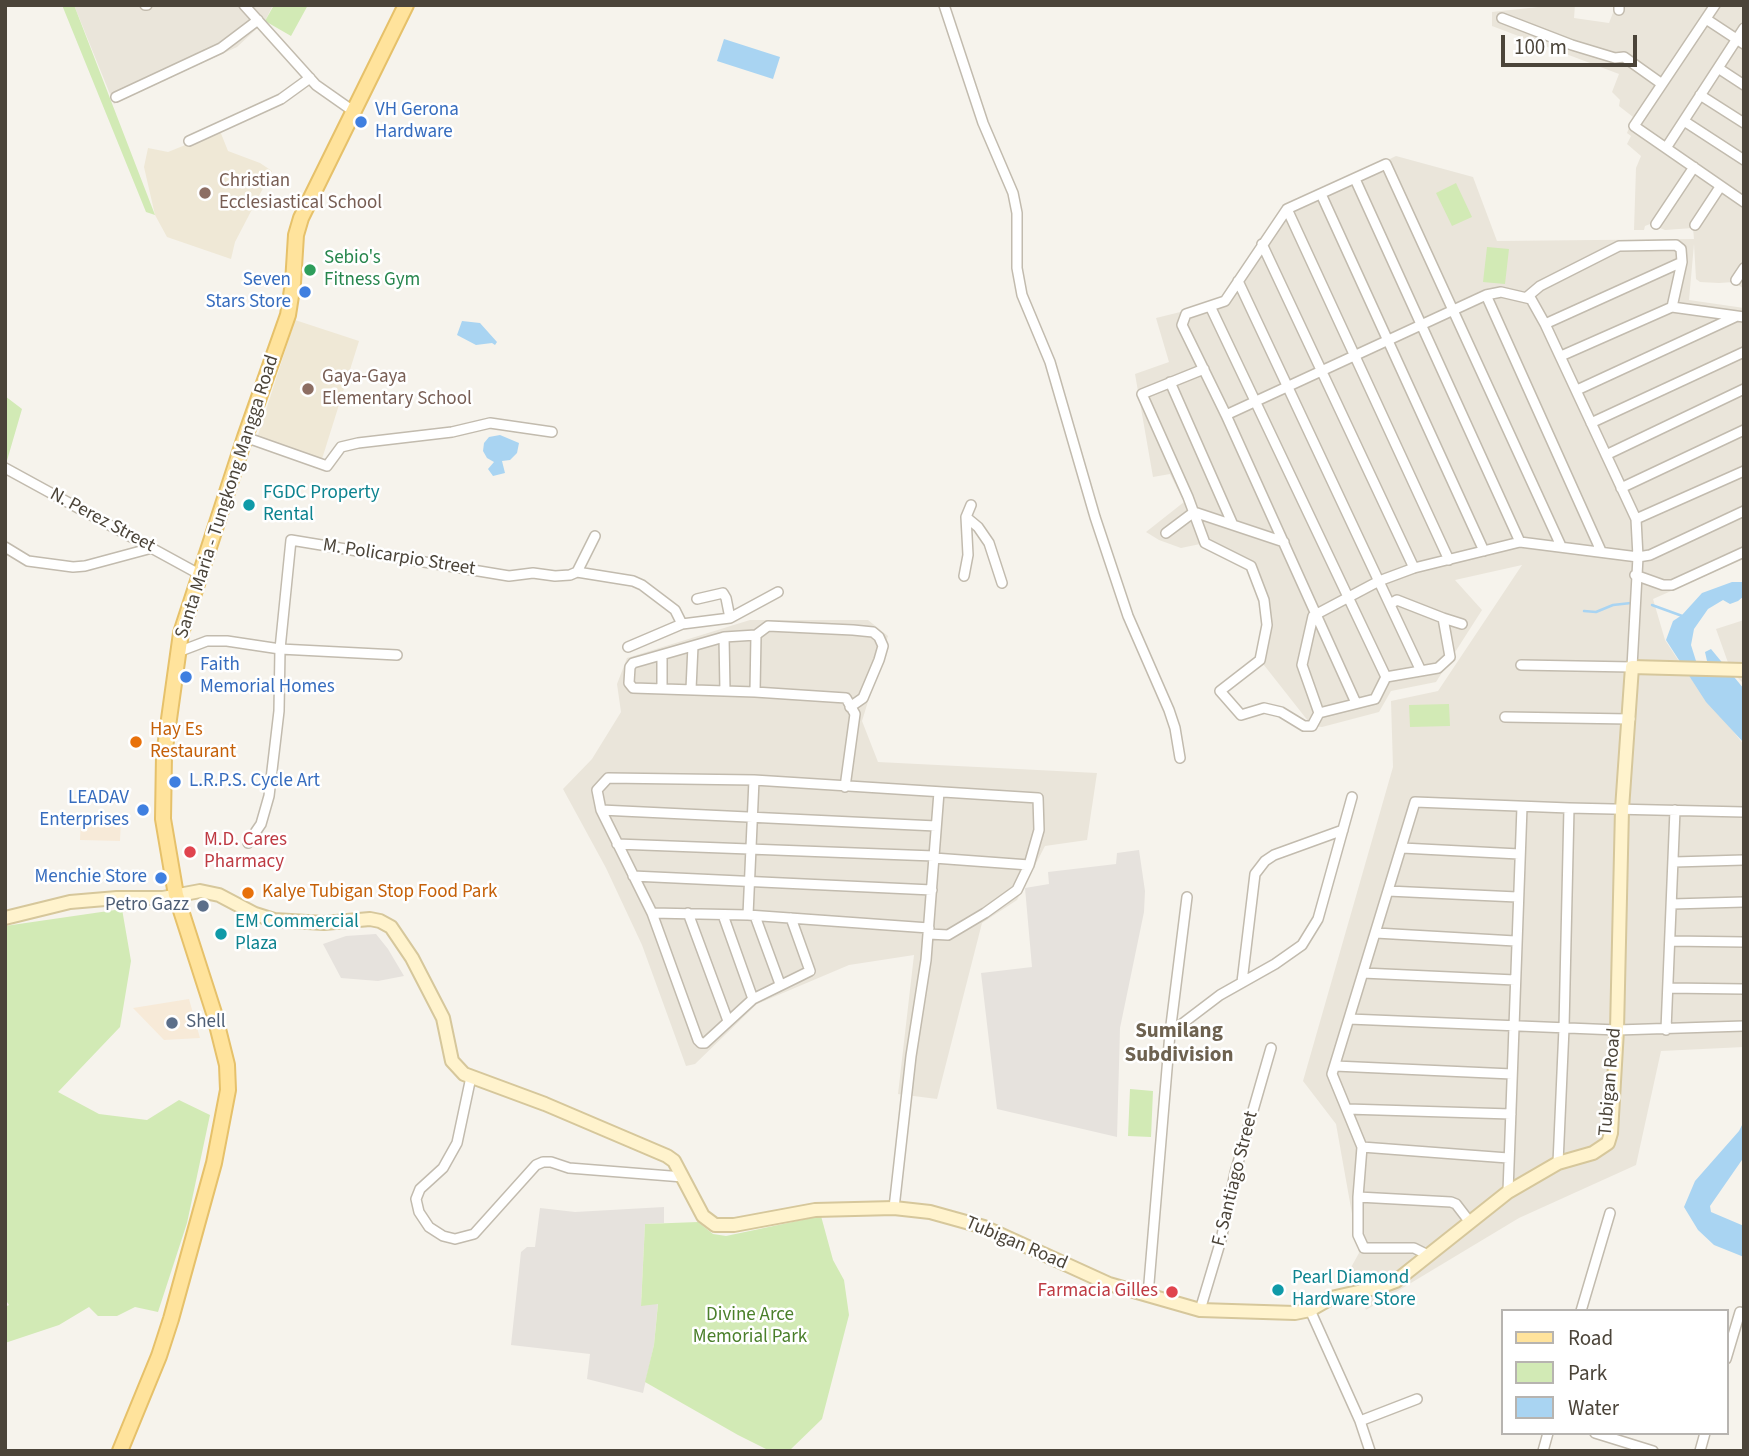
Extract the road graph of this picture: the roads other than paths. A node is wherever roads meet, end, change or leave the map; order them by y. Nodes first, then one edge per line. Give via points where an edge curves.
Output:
1 (244, 5) edge
2 (406, 5) edge
3 (944, 5) edge
4 (1715, 5) edge
5 (1502, 18) dead end
6 (1706, 19) junction
7 (258, 20) junction
8 (1744, 28) edge
9 (1740, 41) edge
10 (1718, 68) junction
11 (310, 78) junction
12 (1662, 84) junction
13 (1744, 85) edge
14 (1700, 96) junction
15 (117, 97) dead end
16 (354, 111) junction
17 (1684, 121) junction
18 (1744, 123) edge
19 (189, 141) dead end
20 (1666, 148) junction
21 (1744, 160) edge
22 (1694, 167) junction
23 (1355, 179) junction
24 (1720, 187) junction
25 (1321, 194) junction
26 (1744, 202) edge
27 (1287, 209) junction
28 (1656, 224) dead end
29 (1695, 225) dead end
30 (1262, 244) junction
31 (1682, 262) junction
32 (1744, 268) edge
33 (1736, 280) dead end
34 (1238, 281) junction
35 (1486, 295) junction
36 (1527, 297) junction
37 (1210, 306) junction
38 (1672, 307) junction
39 (1452, 308) junction
40 (1740, 317) edge
41 (1421, 324) junction
42 (1545, 324) junction
43 (1387, 340) junction
44 (1744, 352) edge
45 (1355, 356) junction
46 (1560, 356) junction
47 (1204, 369) junction
48 (1322, 372) junction
49 (1170, 382) junction
50 (1289, 387) junction
51 (1744, 389) edge
52 (1577, 390) junction
53 (1255, 402) junction
54 (1226, 415) junction
55 (1591, 422) junction
56 (1744, 430) edge
57 (552, 432) dead end
58 (245, 437) junction
59 (1606, 455) junction
60 (5, 468) edge
61 (1744, 471) edge
62 (1621, 488) junction
63 (971, 505) dead end
64 (1744, 511) edge
65 (1195, 512) junction
66 (966, 517) junction
67 (1636, 519) junction
68 (1233, 525) junction
69 (1166, 533) dead end
70 (595, 536) dead end
71 (1284, 542) junction
72 (1520, 542) junction
73 (1561, 546) junction
74 (5, 547) edge
75 (152, 548) junction
76 (1484, 551) junction
77 (1601, 551) junction
78 (1744, 552) edge
79 (1638, 557) junction
80 (1449, 559) junction
81 (1414, 568) junction
82 (577, 572) junction
83 (199, 574) junction
84 (1635, 575) junction
85 (964, 576) dead end
86 (1379, 581) junction
87 (1002, 583) dead end
88 (778, 592) dead end
89 (1347, 598) junction
90 (697, 599) dead end
91 (1390, 604) junction
92 (1317, 614) junction
93 (730, 618) junction
94 (1443, 618) junction
95 (682, 624) junction
96 (1462, 624) dead end
97 (756, 635) junction
98 (724, 637) junction
99 (693, 646) junction
100 (628, 647) dead end
101 (279, 649) junction
102 (178, 652) junction
103 (397, 655) dead end
104 (662, 655) junction
105 (1521, 665) dead end
106 (1632, 667) junction
107 (1742, 670) edge
108 (1421, 671) junction
109 (1386, 677) junction
110 (662, 689) junction
111 (691, 689) junction
112 (725, 691) junction
113 (755, 692) junction
114 (1356, 703) junction
115 (850, 707) junction
116 (1319, 713) junction
117 (1505, 717) dead end
118 (1630, 719) junction
119 (1180, 758) dead end
120 (754, 780) junction
121 (845, 787) junction
122 (939, 792) junction
123 (1352, 797) dead end
124 (1521, 807) junction
125 (1569, 808) junction
126 (1622, 809) junction
127 (601, 810) junction
128 (1675, 810) junction
129 (1744, 811) edge
130 (752, 816) junction
131 (936, 826) junction
132 (1343, 830) junction
133 (248, 843) dead end
134 (617, 844) junction
135 (1402, 848) junction
136 (750, 850) junction
137 (1519, 854) junction
138 (934, 857) junction
139 (1744, 860) edge
140 (1674, 862) junction
141 (1029, 865) junction
142 (634, 876) junction
143 (749, 881) junction
144 (932, 890) junction
145 (1388, 891) junction
146 (176, 895) junction
147 (1187, 897) dead end
148 (1517, 897) junction
149 (1744, 902) edge
150 (1672, 904) junction
151 (688, 913) junction
152 (652, 914) junction
153 (723, 915) junction
154 (751, 915) junction
155 (5, 918) edge
156 (792, 918) junction
157 (929, 931) junction
158 (1376, 933) junction
159 (1515, 941) junction
160 (1670, 941) junction
161 (1744, 942) edge
162 (1363, 973) junction
163 (1515, 980) junction
164 (1242, 982) junction
165 (780, 984) junction
166 (1668, 988) junction
167 (1744, 989) edge
168 (753, 999) junction
169 (1349, 1019) junction
170 (728, 1021) junction
171 (1514, 1026) junction
172 (1744, 1026) edge
173 (1564, 1028) junction
174 (1617, 1030) junction
175 (1666, 1030) junction
176 (1170, 1033) junction
177 (1271, 1048) dead end
178 (1335, 1066) junction
179 (1512, 1073) junction
180 (471, 1077) junction
181 (1347, 1109) junction
182 (1511, 1114) junction
183 (1362, 1147) junction
184 (1508, 1158) junction
185 (1558, 1163) junction
186 (683, 1177) junction
187 (1508, 1192) junction
188 (1358, 1197) junction
189 (894, 1208) junction
190 (1610, 1213) dead end
191 (1469, 1221) junction
192 (1428, 1255) junction
193 (1147, 1295) junction
194 (1582, 1309) edge
195 (1200, 1310) junction
196 (1310, 1310) junction
197 (1740, 1312) dead end
198 (1728, 1352) edge
199 (1417, 1399) dead end
200 (1360, 1421) junction
201 (1601, 1435) edge
202 (121, 1451) edge
203 (1370, 1451) edge
204 (1653, 1451) edge

1 - 7 street
2 - 16 main road, Santa Maria - Tungkong Mangga Road
3 - 119 street via 986,130 1013,193 1022,295 1049,362 1129,616 1169,709
4 - 6 street
5 - 12 street via 1572,45 1624,57
6 - 9 street
6 - 12 street
7 - 11 street
7 - 15 street via 221,48
8 - 9 street
9 - 10 street
10 - 13 street
10 - 14 street
11 - 16 street
11 - 19 street via 281,99
12 - 20 street via 1634,126
14 - 17 street
14 - 18 street
16 - 58 main road, Santa Maria - Tungkong Mangga Road via 301,218 288,315
17 - 20 street
17 - 21 street
20 - 22 street
22 - 24 street
22 - 28 street
23 - 25 street
23 - 39 street via 1386,164
23 - 41 street
24 - 26 street
24 - 29 street
25 - 27 street
25 - 43 street
27 - 30 street
27 - 45 street
30 - 34 street
30 - 48 street
31 - 36 street via 1681,249 1676,246 1625,245 1540,286
31 - 38 street
31 - 42 street
32 - 33 street
34 - 37 street via 1225,301
34 - 50 street
35 - 36 street via 1501,292
35 - 39 street
35 - 77 street
36 - 42 street via 1536,304
37 - 47 street via 1186,314 1182,325
37 - 53 street
38 - 40 street
38 - 46 street
39 - 41 street
39 - 73 street
40 - 52 street
41 - 43 street
41 - 72 street
42 - 46 street
43 - 45 street
43 - 76 street
44 - 55 street
45 - 48 street
45 - 80 street
46 - 52 street
47 - 49 street
47 - 54 street
48 - 50 street
48 - 81 street
49 - 65 street via 1142,394
49 - 68 street
50 - 53 street
50 - 86 street
51 - 59 street
52 - 55 street
53 - 54 street
53 - 89 street
54 - 71 street
55 - 59 street
56 - 62 street
57 - 58 street via 490,423 341,447 327,466
58 - 83 main road, Santa Maria - Tungkong Mangga Road
59 - 62 street
60 - 75 street, N. Perez Street
61 - 67 street
62 - 67 street
63 - 66 street
64 - 79 street
65 - 68 street
65 - 69 street
65 - 116 street via 1205,543 1251,566 1264,600 1266,625 1260,660 1220,691 1241,715 1264,708 1312,726
66 - 85 street
66 - 87 street via 989,543
67 - 79 street
68 - 71 street
70 - 82 street
71 - 92 street
72 - 73 street
72 - 76 street
73 - 77 street
74 - 75 street via 28,561 73,567
75 - 83 street, N. Perez Street
76 - 80 street
77 - 79 street
78 - 84 street via 1672,585
79 - 84 street
80 - 81 street
81 - 86 street
82 - 95 street via 642,585 675,610
82 - 101 street, M. Policarpio Street via 509,576 291,540
83 - 102 main road, Santa Maria - Tungkong Mangga Road
84 - 106 street
86 - 89 street
86 - 91 street
88 - 93 street
89 - 92 street
89 - 109 street
90 - 93 street via 723,593
91 - 94 street via 1396,600
91 - 108 street
92 - 114 street
92 - 116 street via 1302,665
93 - 95 street
94 - 96 street
94 - 108 street via 1450,657 1438,668
95 - 100 street
97 - 98 street
97 - 113 street
97 - 115 street via 768,625 853,629 879,636 883,646 879,660 863,698
98 - 99 street
98 - 112 street
99 - 104 street
99 - 111 street
101 - 102 street via 207,641
101 - 103 street
101 - 133 street, M. Policarpio Street via 279,711 269,796 261,824
102 - 146 main road, Santa Maria - Tungkong Mangga Road via 162,800
104 - 110 street
104 - 110 street via 633,663 629,683 633,688
105 - 106 street
106 - 107 street
106 - 118 street, Tubigan Road
108 - 109 street
109 - 114 street via 1375,699
110 - 111 street
111 - 112 street
112 - 113 street
113 - 115 street via 846,698
114 - 116 street
115 - 121 street via 855,714
117 - 118 street
118 - 126 street, Tubigan Road
120 - 121 street
120 - 127 street via 608,778 597,790
120 - 130 street
121 - 122 street
122 - 131 street
122 - 141 street via 1038,798 1039,830
123 - 132 street
124 - 125 street
124 - 135 street via 1415,803
124 - 137 street
125 - 126 street
125 - 173 street
126 - 128 street
126 - 174 street, Tubigan Road
127 - 130 street
127 - 134 street
128 - 129 street
128 - 140 street
130 - 131 street
130 - 136 street
131 - 138 street
132 - 164 street via 1310,934 1302,945
132 - 164 street via 1274,855 1255,874
134 - 136 street
134 - 142 street
135 - 137 street
135 - 145 street
136 - 138 street
136 - 143 street
137 - 148 street
138 - 141 street
138 - 144 street
139 - 140 street
140 - 150 street
141 - 157 street via 1017,890 985,913 947,934
142 - 143 street
142 - 152 street
143 - 144 street
143 - 154 street
144 - 157 street
145 - 148 street
145 - 158 street
146 - 155 street via 71,902
146 - 180 street via 210,892 274,920 375,919 387,924 404,944 443,1018 452,1061
146 - 202 main road, Santa Maria - Tungkong Mangga Road via 214,1013 228,1090 214,1163 171,1319
147 - 176 street
148 - 159 street
149 - 150 street
150 - 160 street
151 - 152 street
151 - 153 street
151 - 170 street
152 - 170 street via 698,1040 705,1042
153 - 154 street
153 - 168 street
154 - 156 street
154 - 165 street
156 - 157 street
156 - 165 street via 810,971
157 - 189 street
158 - 159 street
158 - 162 street
159 - 163 street
160 - 161 street
160 - 166 street
162 - 163 street
162 - 169 street
163 - 171 street
164 - 176 street
165 - 168 street
166 - 167 street
166 - 175 street
168 - 170 street
169 - 171 street
169 - 178 street
171 - 173 street
171 - 179 street
172 - 175 street
173 - 174 street
173 - 185 street
174 - 175 street
174 - 185 street, Tubigan Road via 1608,1143
176 - 193 street
177 - 195 street, F. Santiago Street
178 - 179 street
178 - 181 street via 1332,1074
179 - 182 street
180 - 186 street, Tubigan Road via 661,1153 674,1161
180 - 186 street via 457,1143 416,1199 429,1227 443,1236 455,1239 474,1234 543,1162
181 - 182 street
181 - 183 street
182 - 184 street
183 - 184 street
183 - 188 street
184 - 187 street
185 - 187 street, Tubigan Road
186 - 189 street, Tubigan Road via 704,1216 715,1225 816,1210
187 - 191 street, Tubigan Road
188 - 191 street via 1451,1202
188 - 192 street via 1358,1234 1364,1248 1414,1248
189 - 193 street, Tubigan Road via 930,1212 984,1227 1109,1284
190 - 194 street
191 - 192 street, Tubigan Road
192 - 196 street, Tubigan Road via 1396,1281 1331,1298
193 - 195 street, Tubigan Road
195 - 196 street, Tubigan Road
196 - 200 street
197 - 198 street
199 - 200 street
200 - 203 street
201 - 204 street

